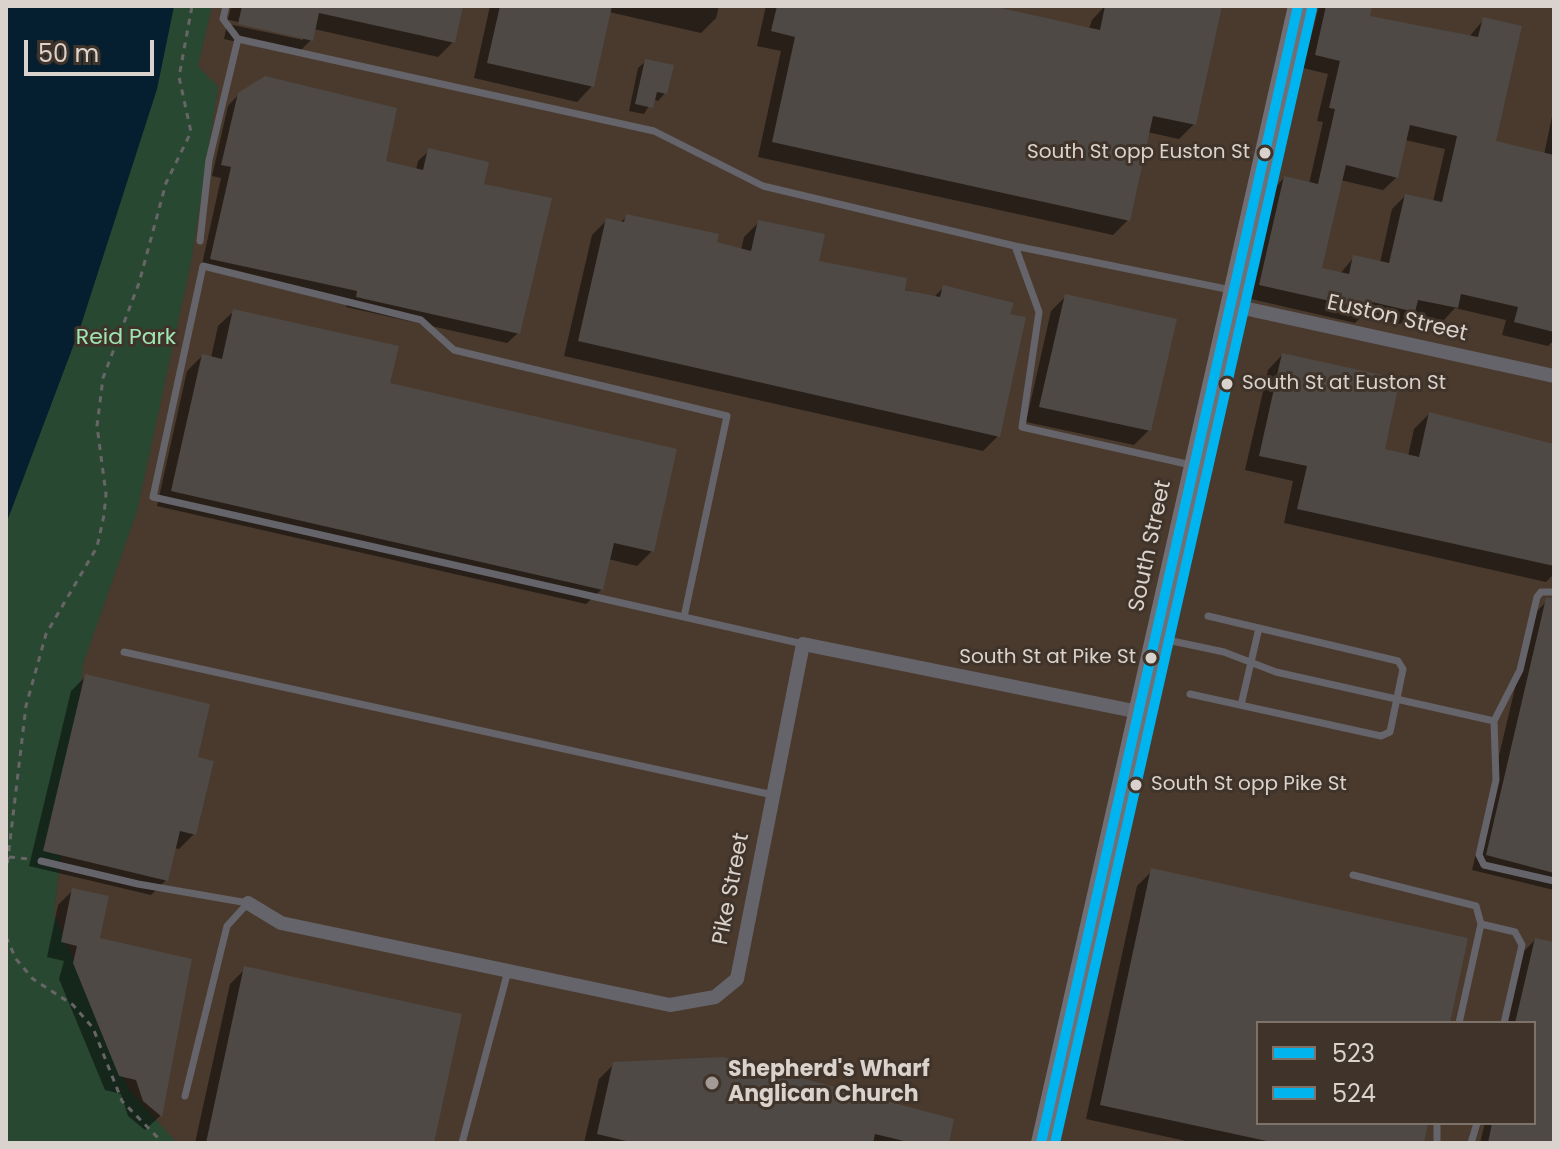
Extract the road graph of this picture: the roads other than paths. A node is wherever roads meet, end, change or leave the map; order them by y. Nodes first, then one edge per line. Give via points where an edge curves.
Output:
1 (226, 6) edge
2 (1298, 6) edge
3 (238, 39) junction
4 (200, 241) dead end
5 (1015, 246) junction
6 (1232, 298) junction
7 (1554, 376) edge
8 (1193, 466) junction
9 (1554, 592) edge
10 (1208, 616) dead end
11 (684, 617) junction
12 (1259, 628) junction
13 (1156, 637) junction
14 (803, 644) junction
15 (124, 652) dead end
16 (1251, 662) junction
17 (1190, 694) dead end
18 (1397, 699) junction
19 (1241, 705) junction
20 (1139, 712) junction
21 (1494, 721) junction
22 (773, 795) junction
23 (41, 861) road end
24 (1353, 875) dead end
25 (1554, 881) edge
26 (248, 903) junction
27 (1481, 924) junction
28 (508, 971) junction
29 (1459, 1021) edge
30 (1504, 1021) edge
31 (185, 1096) dead end
32 (462, 1143) edge
33 (1041, 1143) edge

1 - 3 lane via 223,19
2 - 6 street, South Street
3 - 4 lane via 209,160
3 - 5 lane via 654,131 763,186
5 - 6 lane
5 - 8 lane via 1039,312 1022,427
6 - 7 street, Euston Street
6 - 8 street, South Street
8 - 13 street, South Street
9 - 21 lane via 1537,597 1520,670
10 - 12 lane
11 - 11 lane via 153,497 203,266 421,320 454,350 727,416
11 - 14 lane
12 - 16 lane
12 - 18 lane via 1398,661 1403,669
13 - 16 lane
13 - 20 street, South Street
14 - 20 street
14 - 22 street, Pike Street
15 - 22 lane
16 - 18 lane
16 - 19 lane
17 - 19 lane
18 - 19 lane via 1390,732 1381,736
18 - 21 lane
20 - 33 street, South Street
21 - 25 lane via 1496,780 1480,861
22 - 28 street, Pike Street via 737,979 715,997 670,1005
23 - 26 lane
24 - 27 lane via 1476,906
26 - 28 street, Pike Street via 281,923
26 - 31 lane via 227,926
27 - 29 lane
27 - 30 lane via 1515,932 1522,945
28 - 32 lane

